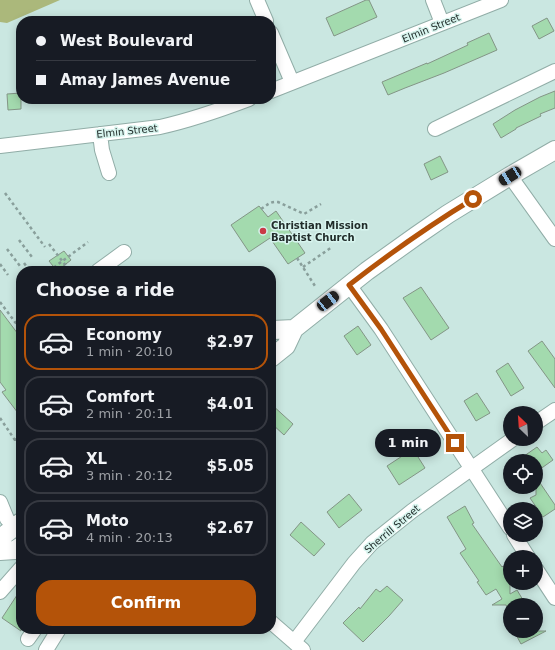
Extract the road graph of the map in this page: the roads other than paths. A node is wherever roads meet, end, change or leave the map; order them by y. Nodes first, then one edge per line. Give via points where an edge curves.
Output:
1 (257, 0) edge
2 (433, 0) edge
3 (501, 0) edge
4 (264, 16) edge
5 (442, 23) junction
6 (276, 45) edge
7 (555, 70) edge
8 (292, 82) junction
9 (276, 89) edge
10 (237, 104) edge
11 (435, 129) dead end
12 (100, 134) junction
13 (0, 146) edge
14 (555, 150) edge
15 (108, 173) dead end
16 (510, 176) junction
17 (555, 239) edge
18 (124, 252) dead end
19 (105, 266) edge
20 (349, 285) junction
21 (294, 328) junction
22 (276, 330) edge
23 (276, 354) edge
24 (555, 410) edge
25 (543, 418) edge
26 (503, 446) edge
27 (471, 468) junction
28 (0, 502) edge
29 (503, 517) edge
30 (16, 524) edge
31 (16, 526) edge
32 (11, 551) edge
33 (16, 574) edge
34 (543, 580) edge
35 (0, 592) edge
36 (555, 598) edge
37 (276, 626) edge
38 (55, 634) edge
39 (298, 646) edge
40 (46, 650) edge

1 - 4 street
2 - 5 street
3 - 5 street, Elmin Street
5 - 8 street, Elmin Street
6 - 8 street
7 - 11 street
8 - 9 street, Elmin Street
10 - 12 street, Elmin Street via 160,127
12 - 13 street, Elmin Street
12 - 15 street
14 - 16 main road
16 - 17 street
16 - 20 main road via 448,214
18 - 19 street
20 - 21 main road
20 - 27 street via 381,329
21 - 22 main road
21 - 23 main road via 286,346
24 - 25 street
26 - 27 street, Sherrill Street
27 - 29 street
27 - 39 street, Sherrill Street via 372,543 354,563
28 - 30 street via 8,519
31 - 32 main road via 3,536
33 - 35 street
34 - 36 street
37 - 39 street
38 - 40 street

